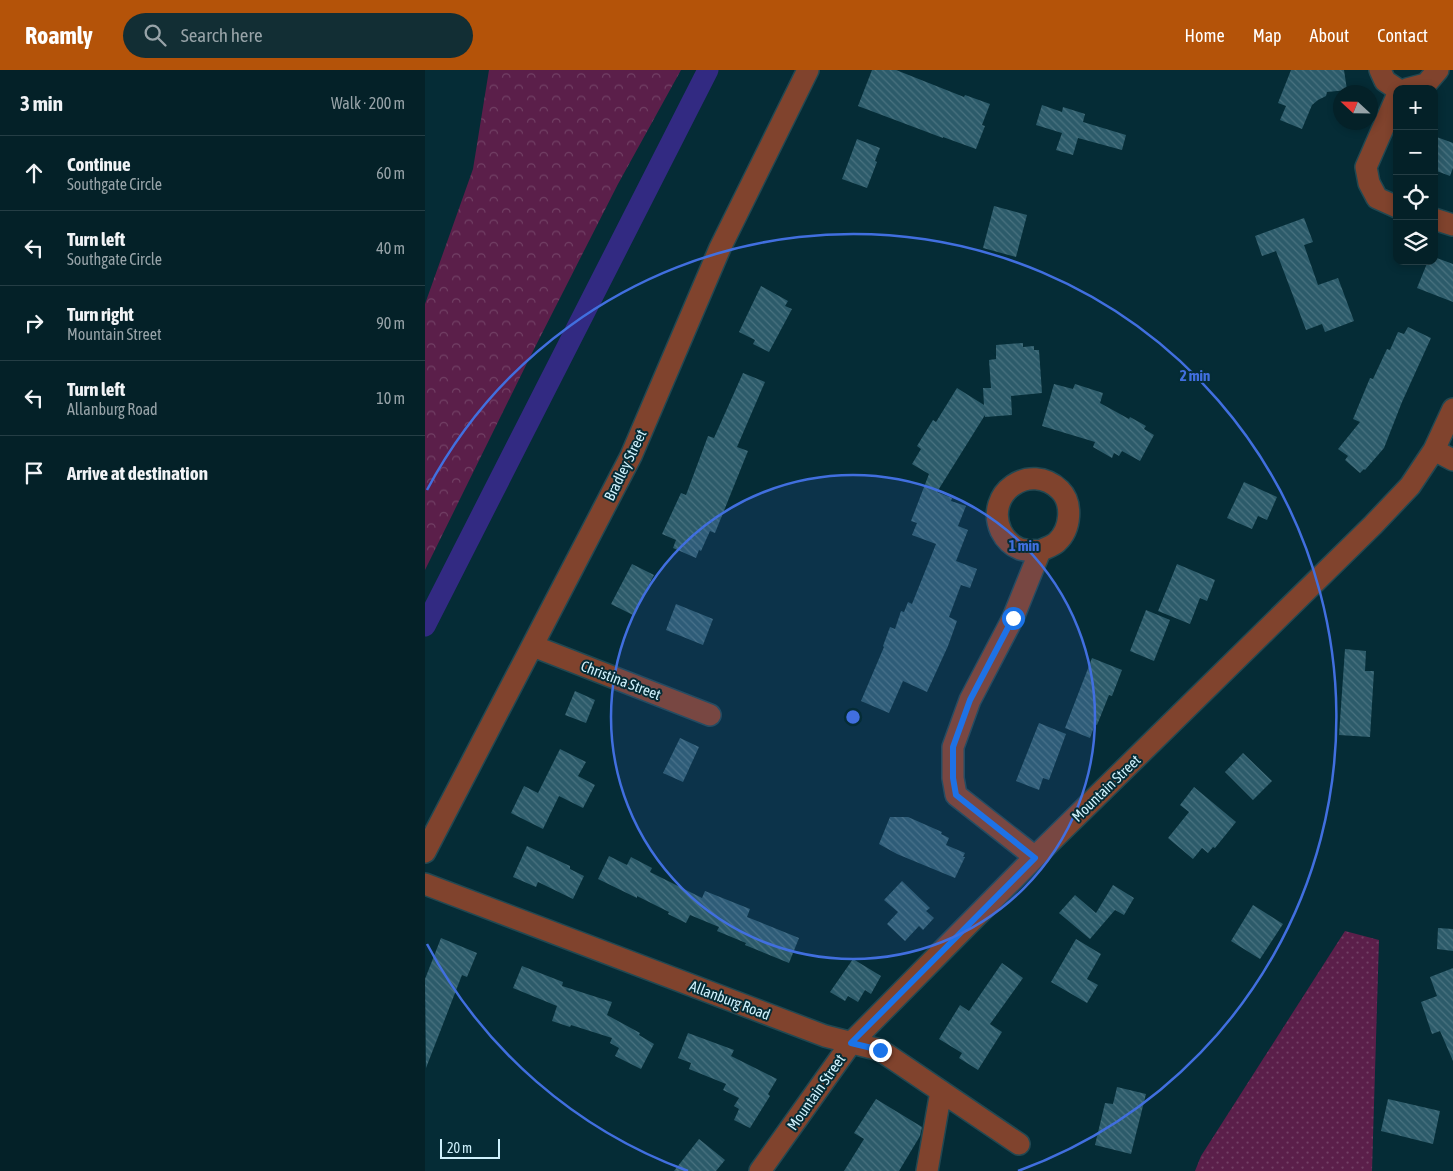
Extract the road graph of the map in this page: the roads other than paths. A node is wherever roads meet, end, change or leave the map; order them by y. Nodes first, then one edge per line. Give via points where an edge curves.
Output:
1 (807, 70) edge
2 (1380, 70) edge
3 (1438, 70) edge
4 (1422, 85) edge
5 (1393, 86) edge
6 (1393, 105) edge
7 (1393, 206) edge
8 (1438, 221) edge
9 (1453, 225) edge
10 (1453, 410) edge
11 (1433, 450) junction
12 (1453, 460) edge
13 (1040, 550) dead end
14 (533, 646) junction
15 (710, 715) dead end
16 (425, 852) edge
17 (1035, 858) junction
18 (425, 884) edge
19 (851, 1043) junction
20 (941, 1091) junction
21 (1019, 1144) dead end
22 (760, 1171) edge
23 (927, 1171) edge

1 - 14 street, Bradley Street via 720,248 631,456
2 - 5 street via 1385,81
3 - 4 street
6 - 7 street via 1366,167 1369,183 1377,198
8 - 9 street
10 - 11 street, Mountain Street
11 - 12 street
11 - 17 street, Mountain Street via 1409,486 1373,525
13 - 17 street via 1013,618 970,700 953,747 956,795
14 - 15 street, Christina Street
14 - 16 street, Bradley Street
17 - 19 street, Mountain Street
18 - 19 street, Allanburg Road via 825,1036
19 - 20 street, Allanburg Road via 880,1050
19 - 22 street, Mountain Street
20 - 21 street, Allanburg Road
20 - 23 street

